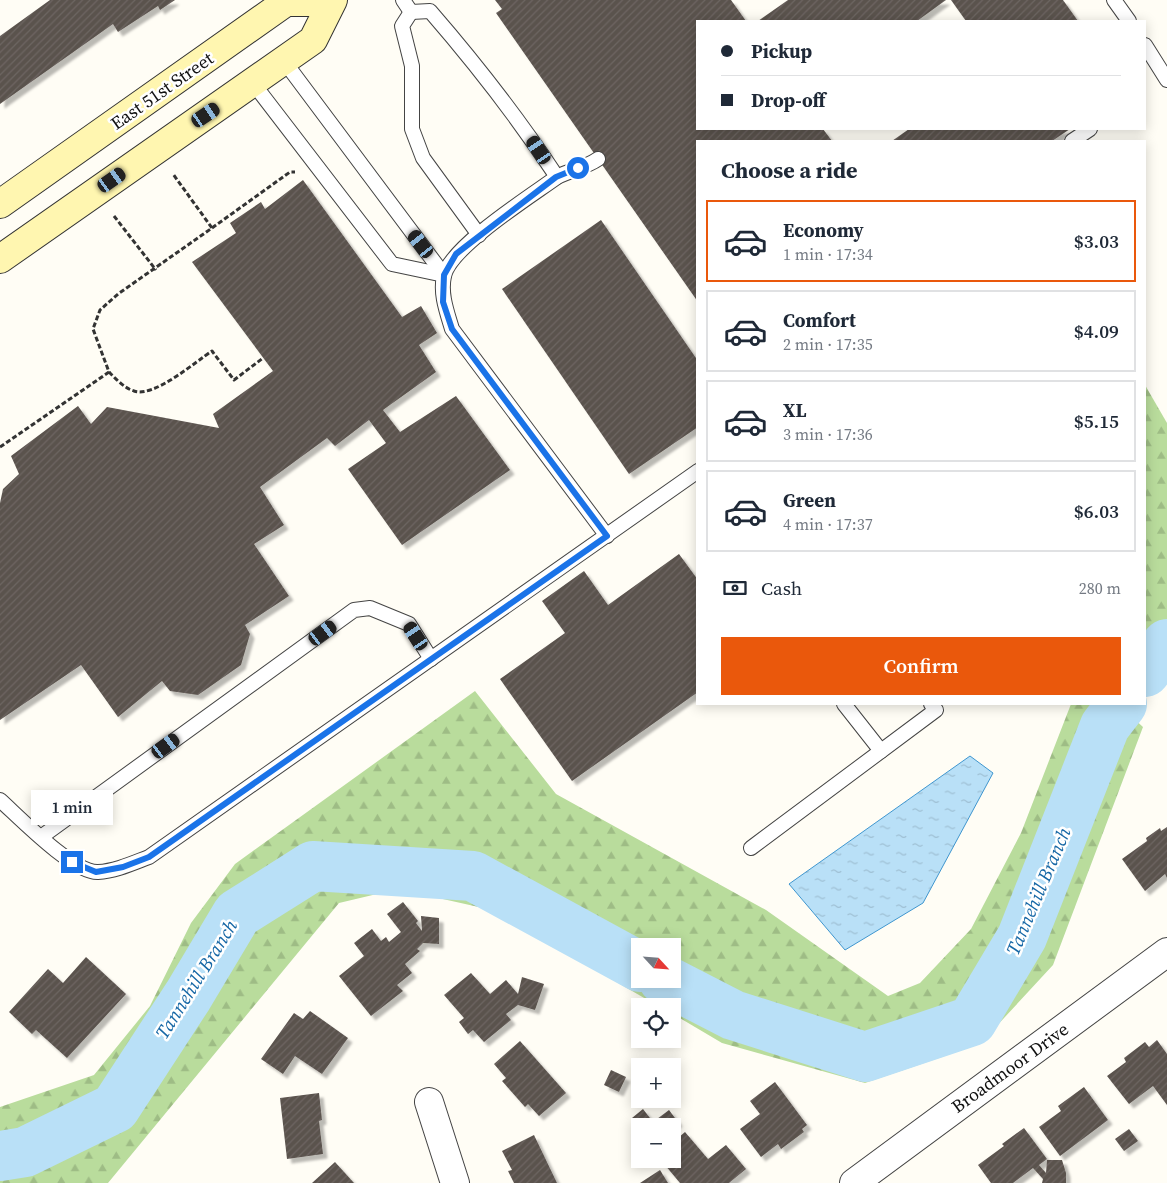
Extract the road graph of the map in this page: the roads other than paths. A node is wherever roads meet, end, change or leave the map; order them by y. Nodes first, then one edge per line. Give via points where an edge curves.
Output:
1 (403, 0) edge
2 (1114, 0) edge
3 (332, 1) edge
4 (411, 12) junction
5 (1128, 20) edge
6 (1146, 47) edge
7 (284, 60) junction
8 (1167, 80) edge
9 (253, 82) junction
10 (1088, 130) edge
11 (1074, 140) edge
12 (598, 159) dead end
13 (556, 177) junction
14 (0, 204) edge
15 (479, 234) junction
16 (0, 259) edge
17 (444, 275) junction
18 (696, 472) edge
19 (607, 536) junction
20 (431, 659) junction
21 (845, 705) edge
22 (932, 705) edge
23 (880, 751) junction
24 (0, 800) edge
25 (41, 836) junction
26 (750, 848) dead end
27 (1167, 952) edge
28 (429, 1102) dead end
29 (455, 1183) edge
30 (854, 1183) edge

1 - 4 lane
2 - 5 lane
3 - 7 main road, East 51st Street via 313,40
3 - 14 main road, East 51st Street via 286,2
4 - 13 lane via 430,10 479,67 522,124
4 - 15 lane via 402,26 412,66 412,130 423,158
6 - 8 lane
7 - 9 main road, East 51st Street
7 - 17 lane
9 - 16 main road, East 51st Street
9 - 17 lane via 392,264
10 - 11 lane
12 - 13 lane
13 - 15 lane
15 - 17 lane via 456,254
17 - 19 lane via 443,302 452,329
18 - 19 lane
19 - 20 lane
20 - 25 lane via 149,857 123,867 96,872 72,862
20 - 25 lane via 409,624 370,608 354,610
21 - 23 lane
22 - 23 lane via 936,710
23 - 26 lane
24 - 25 lane
27 - 30 street, Broadmoor Drive
28 - 29 street

